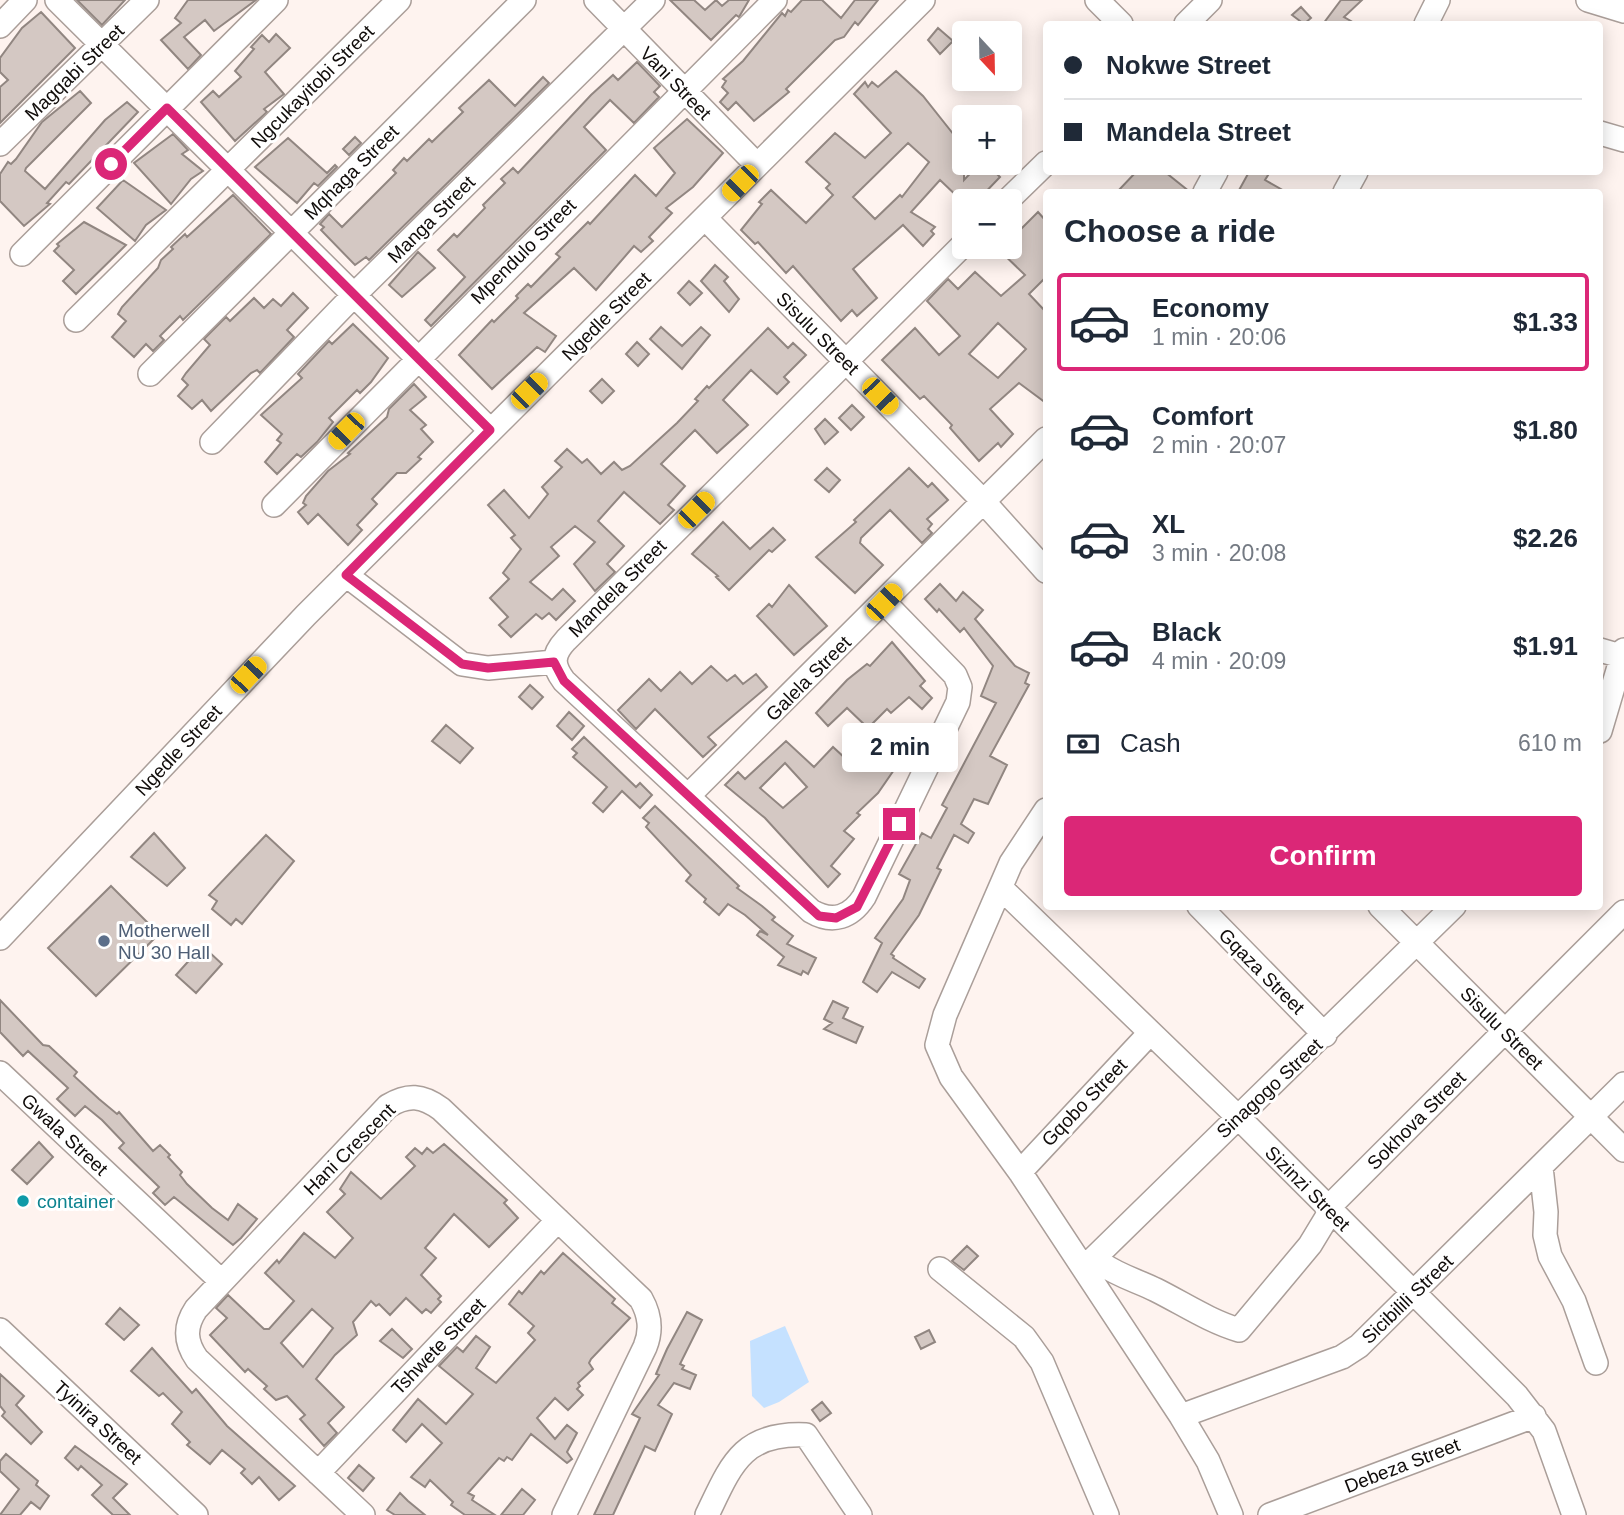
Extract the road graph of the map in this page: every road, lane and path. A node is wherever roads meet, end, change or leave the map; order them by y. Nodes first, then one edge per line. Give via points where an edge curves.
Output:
1 (25, 0) edge
2 (57, 0) edge
3 (147, 0) edge
4 (276, 0) edge
5 (398, 0) edge
6 (524, 0) edge
7 (596, 0) edge
8 (653, 0) edge
9 (775, 0) edge
10 (923, 0) edge
11 (1097, 0) edge
12 (1210, 0) edge
13 (1437, 0) edge
14 (1588, 0) edge
15 (1624, 10) edge
16 (1118, 21) edge
17 (1189, 21) edge
18 (1427, 21) edge
19 (0, 26) edge
20 (624, 29) junction
21 (102, 45) junction
22 (682, 90) junction
23 (167, 108) junction
24 (1603, 134) edge
25 (1624, 140) edge
26 (0, 144) edge
27 (757, 165) junction
28 (1043, 166) edge
29 (229, 168) junction
30 (1019, 189) edge
31 (705, 218) junction
32 (291, 232) junction
33 (22, 254) dead end
34 (952, 256) edge
35 (355, 294) junction
36 (76, 320) dead end
37 (418, 357) junction
38 (846, 361) junction
39 (150, 374) dead end
40 (490, 430) junction
41 (212, 442) dead end
42 (1043, 442) edge
43 (984, 501) junction
44 (274, 505) dead end
45 (1043, 568) edge
46 (346, 575) junction
47 (884, 602) junction
48 (1603, 651) edge
49 (1623, 655) edge
50 (554, 662) junction
51 (1603, 721) edge
52 (688, 796) junction
53 (1043, 814) edge
54 (1001, 888) junction
55 (1203, 910) edge
56 (1384, 910) edge
57 (1450, 910) edge
58 (1624, 912) edge
59 (0, 938) edge
60 (1417, 944) junction
61 (1505, 1031) junction
62 (1150, 1032) junction
63 (1325, 1035) junction
64 (0, 1073) edge
65 (1624, 1084) edge
66 (1238, 1117) junction
67 (1591, 1117) junction
68 (1624, 1150) edge
69 (1541, 1167) junction
70 (1020, 1172) junction
71 (1329, 1210) junction
72 (558, 1220) junction
73 (1093, 1266) junction
74 (940, 1269) dead end
75 (221, 1281) junction
76 (1414, 1295) junction
77 (0, 1330) edge
78 (1596, 1363) dead end
79 (1181, 1416) junction
80 (1534, 1416) junction
81 (318, 1473) junction
82 (196, 1515) edge
83 (363, 1515) edge
84 (564, 1515) edge
85 (707, 1515) edge
86 (860, 1515) edge
87 (1107, 1515) edge
88 (1231, 1515) edge
89 (1270, 1515) edge
90 (1574, 1515) edge

1 - 19 street
2 - 21 street
3 - 21 street, Magqabi Street
4 - 23 street
5 - 29 street, Ngcukayitobi Street
6 - 32 street, Mqhaga Street
7 - 20 street, Vani Street
8 - 20 street, Manga Street
9 - 22 street, Mpendulo Street
10 - 27 street, Ngedle Street
11 - 16 street
12 - 17 street
13 - 18 street
14 - 15 street
20 - 22 street, Vani Street
20 - 35 street, Manga Street
21 - 23 street
21 - 26 street, Magqabi Street
22 - 27 street, Vani Street
22 - 37 street, Mpendulo Street
23 - 29 street
23 - 33 street
24 - 25 street
27 - 31 street, Ngedle Street
28 - 30 street
29 - 32 street
29 - 36 street, Ngcukayitobi Street
31 - 38 street, Sisulu Street
31 - 40 street, Ngedle Street
32 - 35 street
32 - 39 street, Mqhaga Street
34 - 38 street, Mandela Street
35 - 37 street
35 - 41 street, Manga Street
37 - 40 street
37 - 44 street, Mpendulo Street
38 - 43 street, Sisulu Street
38 - 50 street, Mandela Street via 566,640
40 - 46 street, Ngedle Street
42 - 43 street, Galela Street
43 - 45 street, Sisulu Street
43 - 47 street, Galela Street
46 - 50 street via 462,664 488,668
46 - 59 street, Ngedle Street
47 - 52 street, Galela Street
47 - 52 street via 950,668 960,694 857,907 836,918 811,911
48 - 49 street
49 - 51 street
50 - 52 street via 564,681
53 - 54 street
54 - 62 street, Sizinzi Street
54 - 70 street via 945,1015 937,1045 951,1077
55 - 63 street, Gqaza Street
56 - 60 street, Sisulu Street
57 - 60 street, Sinagogo Street
58 - 61 street, Sokhova Street
60 - 61 street, Sisulu Street
60 - 63 street, Sinagogo Street
61 - 67 street, Sisulu Street
61 - 71 street, Sokhova Street
62 - 66 street, Sizinzi Street
62 - 70 street, Gqobo Street
63 - 66 street, Sinagogo Street
64 - 75 street, Gwala Street
65 - 67 street, Sicibilili Street
66 - 71 street, Sizinzi Street
66 - 73 street, Sinagogo Street
67 - 68 street, Sisulu Street
67 - 69 street, Sicibilili Street
69 - 76 street, Sicibilili Street
69 - 78 street via 1550,1256
70 - 73 street
71 - 73 street, Sokhova Street via 1310,1245 1240,1330 1135,1279
71 - 76 street, Sizinzi Street
72 - 75 street, Hani Crescent via 441,1109 429,1100 410,1096 388,1106
72 - 81 street, Tshwete Street
72 - 84 street, Hani Crescent via 640,1299 650,1330
73 - 79 street
74 - 87 street via 1024,1337 1036,1354
75 - 81 street, Hani Crescent via 189,1319 191,1351
76 - 79 street, Sicibilili Street via 1342,1357
76 - 80 street, Sizinzi Street
77 - 82 street, Tyinira Street
79 - 88 street via 1208,1461
80 - 89 street, Debeza Street
80 - 90 street, Sizinzi Street via 1551,1445
81 - 83 street, Hani Crescent
85 - 86 street via 731,1464 763,1438 785,1434 806,1435

